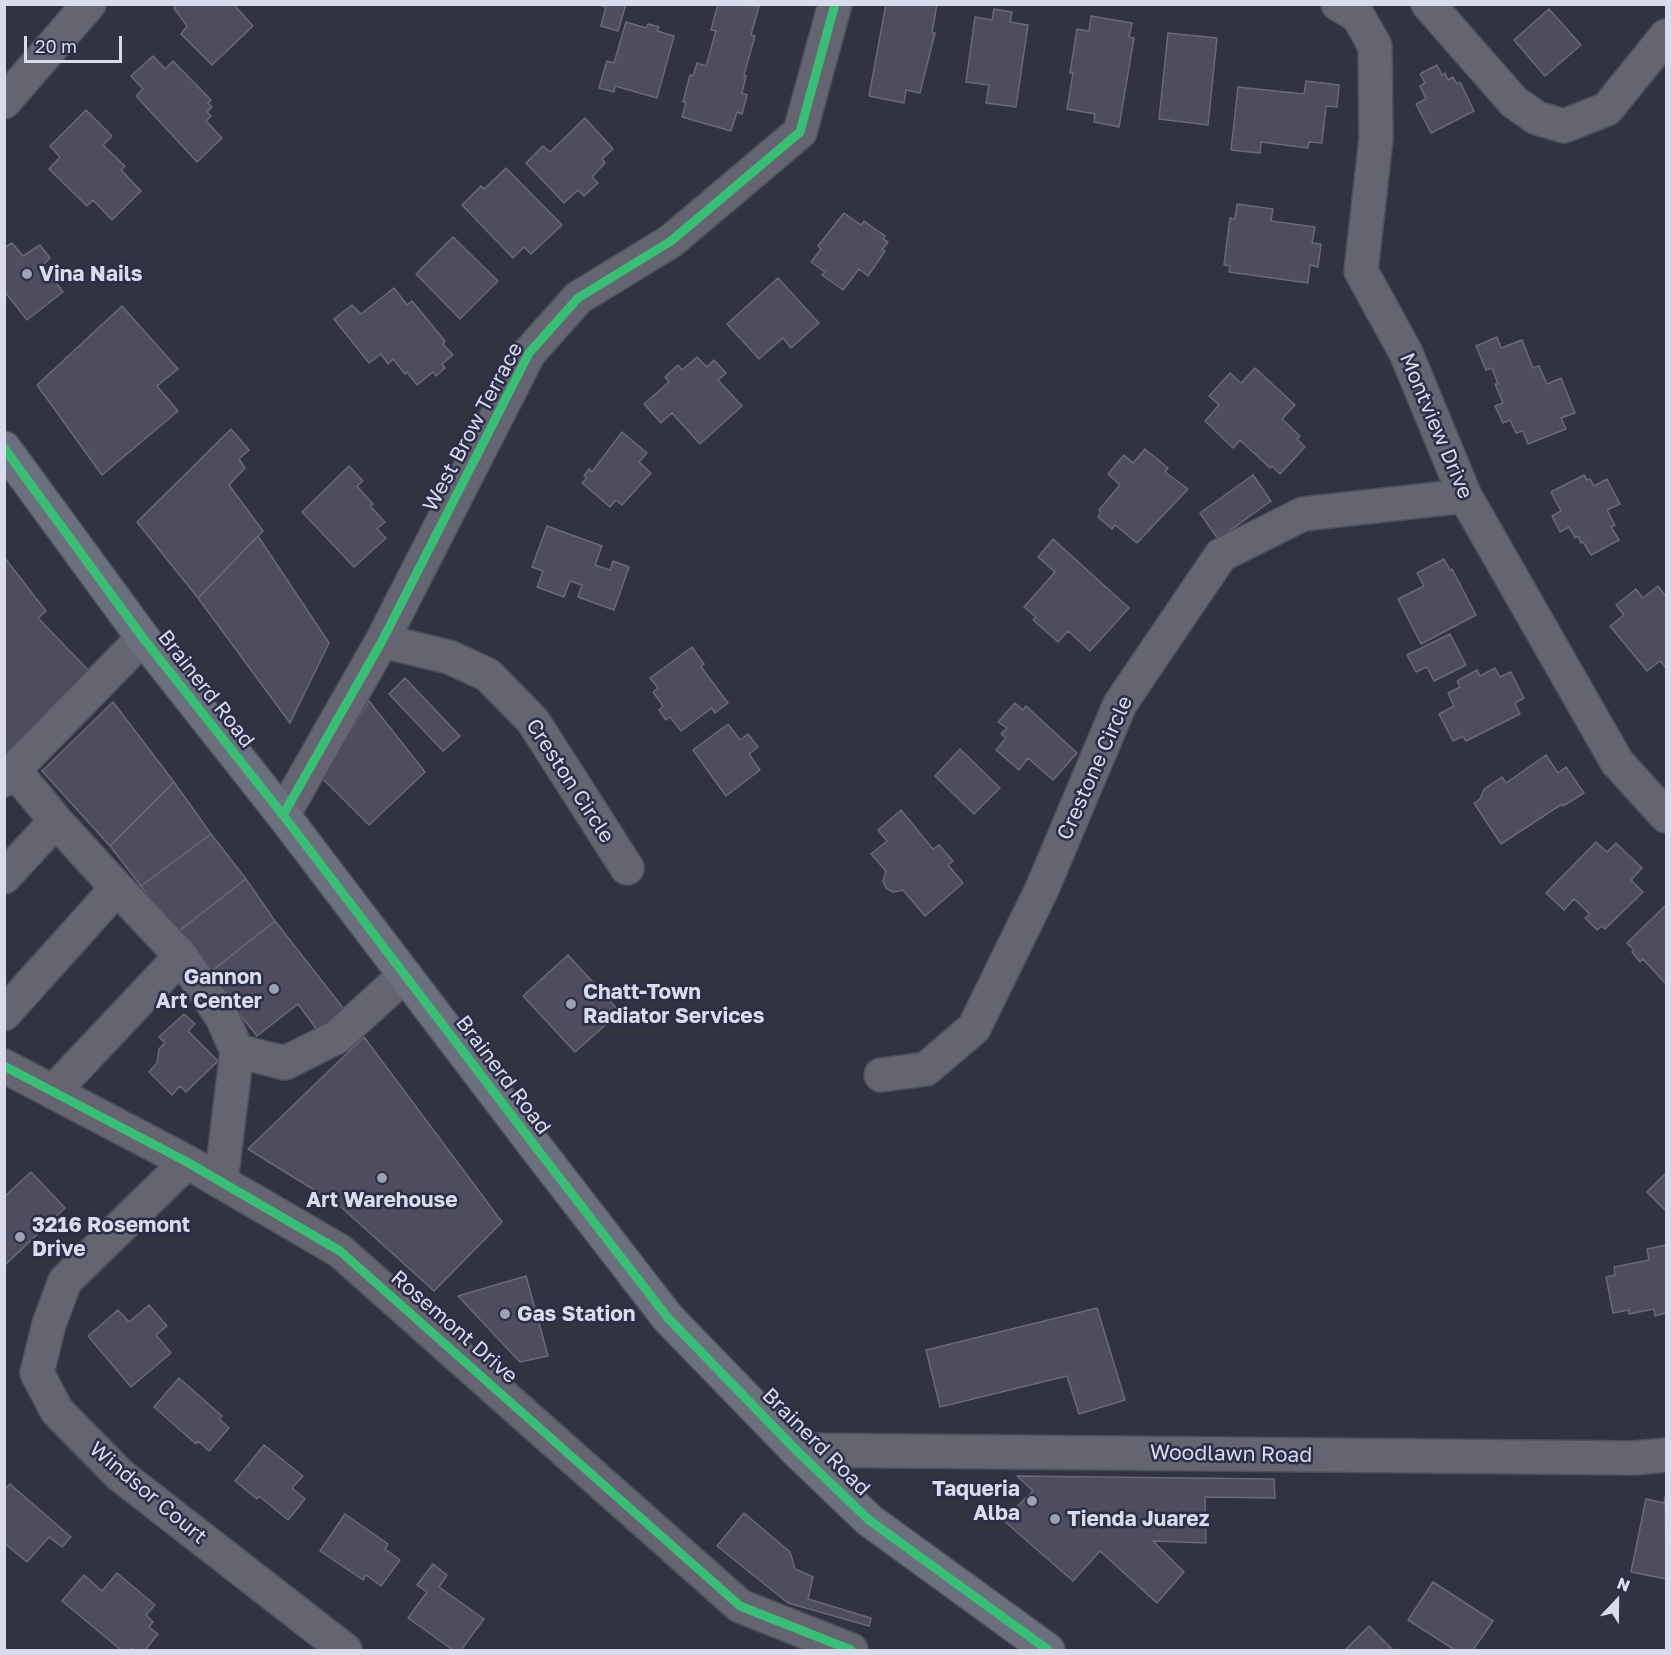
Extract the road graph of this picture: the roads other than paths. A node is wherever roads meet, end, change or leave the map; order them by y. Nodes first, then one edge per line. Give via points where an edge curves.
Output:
1 (88, 4) edge
2 (835, 4) edge
3 (1338, 4) edge
4 (1428, 4) edge
5 (1666, 36) edge
6 (4, 102) edge
7 (4, 448) edge
8 (1465, 496) junction
9 (142, 638) junction
10 (382, 641) junction
11 (9, 775) edge
12 (283, 815) junction
13 (1666, 816) edge
14 (56, 821) junction
15 (627, 868) dead end
16 (4, 877) edge
17 (117, 888) junction
18 (181, 956) junction
19 (405, 975) junction
20 (4, 1014) edge
21 (237, 1051) junction
22 (4, 1066) edge
23 (881, 1075) dead end
24 (53, 1092) junction
25 (187, 1162) junction
26 (221, 1181) junction
27 (796, 1450) junction
28 (1666, 1455) edge
29 (345, 1650) edge
30 (851, 1650) edge
31 (1047, 1650) edge

1 - 6 street
2 - 10 street, West Brow Terrace via 800,132 671,241 578,298 529,353
3 - 8 street, Montview Drive via 1358,16 1375,46 1376,139 1361,271 1406,353
4 - 5 street via 1514,102 1537,118 1564,126 1607,109
7 - 9 main road, Brainerd Road
8 - 13 street, Montview Drive via 1617,762
8 - 23 street, Crestone Circle via 1303,513 1221,555 1120,704 1042,889 974,1028 926,1069
9 - 11 street
9 - 12 main road, Brainerd Road
10 - 12 street, West Brow Terrace
10 - 15 street, Creston Circle via 449,657 488,675 533,721
11 - 14 street
12 - 19 main road, Brainerd Road
14 - 16 street
14 - 17 street
17 - 18 street
17 - 20 street
18 - 21 street via 222,1017
18 - 24 street
19 - 21 street via 337,1036 285,1063
19 - 27 main road, Brainerd Road via 668,1318
21 - 26 street
22 - 24 street, Rosemont Drive
24 - 25 street, Rosemont Drive
25 - 26 street, Rosemont Drive
25 - 29 street, Windsor Court via 65,1281 37,1373 57,1412 120,1474
26 - 30 street, Rosemont Drive via 340,1251 740,1606
27 - 28 street, Woodlawn Road via 1634,1458
27 - 31 main road, Brainerd Road via 869,1520

